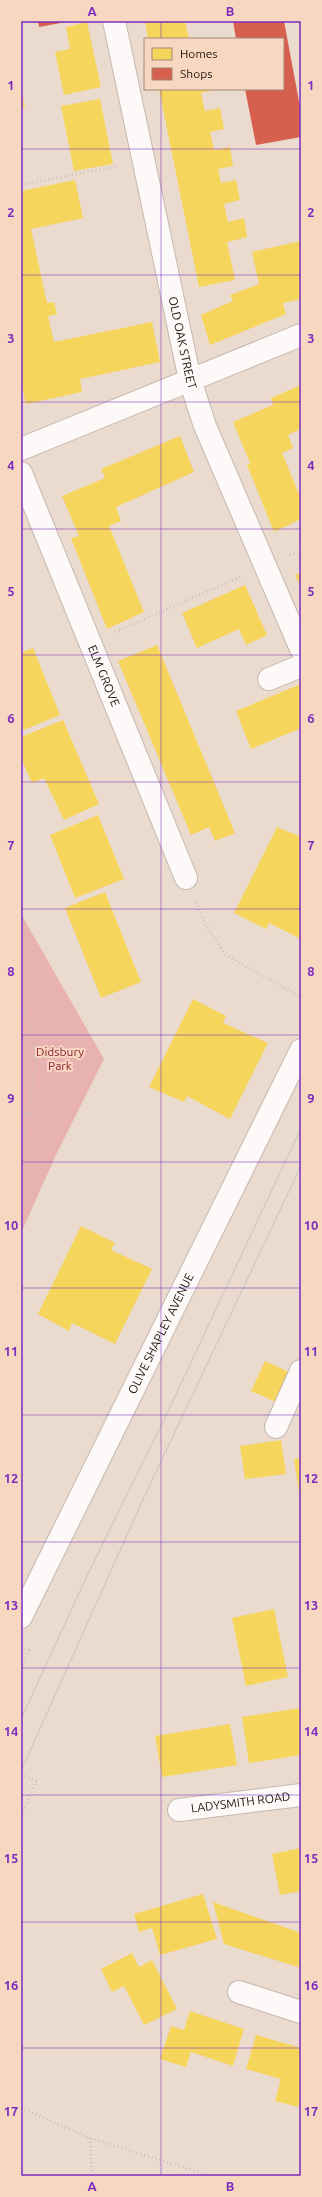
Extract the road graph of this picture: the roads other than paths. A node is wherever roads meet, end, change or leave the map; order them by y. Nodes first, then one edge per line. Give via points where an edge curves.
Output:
1 (114, 21) edge
2 (301, 335) edge
3 (190, 380) junction
4 (21, 448) edge
5 (21, 473) edge
6 (301, 649) edge
7 (301, 666) edge
8 (269, 679) dead end
9 (186, 878) road end
10 (301, 1050) edge
11 (301, 1371) edge
12 (276, 1426) dead end
13 (21, 1617) edge
14 (301, 1795) edge
15 (179, 1810) dead end
16 (239, 1992) dead end
17 (301, 2012) edge

1 - 3 street, OLD OAK STREET
2 - 3 street
3 - 4 street
3 - 6 street, OLD OAK STREET via 206,426
5 - 9 street, ELM GROVE
7 - 8 street
10 - 13 street, OLIVE SHAPLEY AVENUE
11 - 12 street
14 - 15 street, LADYSMITH ROAD
16 - 17 street

